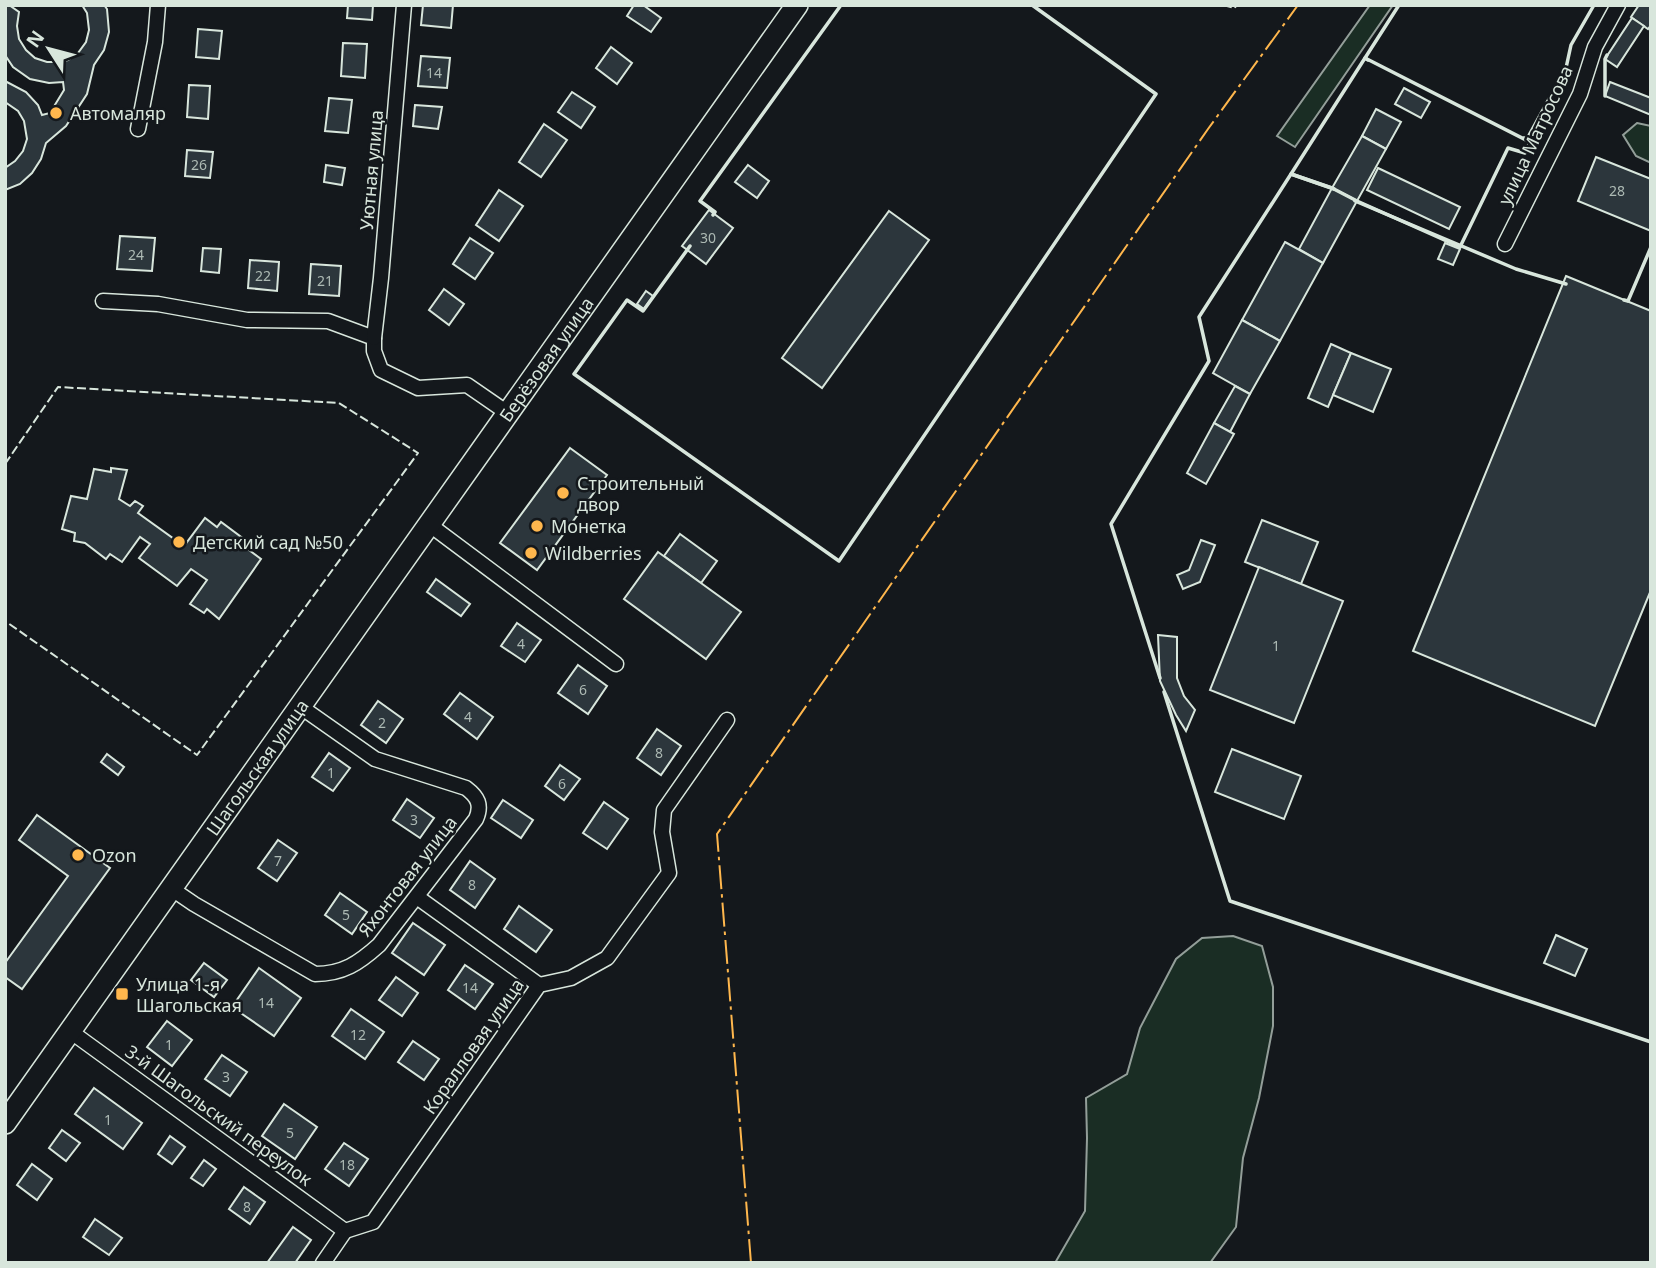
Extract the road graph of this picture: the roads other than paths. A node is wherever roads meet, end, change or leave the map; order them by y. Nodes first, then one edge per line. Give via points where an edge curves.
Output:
1 (158, 5) edge
2 (404, 5) edge
3 (797, 5) edge
4 (1618, 5) edge
5 (138, 129) dead end
6 (1505, 244) dead end
7 (103, 301) dead end
8 (374, 338) junction
9 (509, 414) junction
10 (430, 525) junction
11 (616, 664) dead end
12 (301, 708) junction
13 (727, 720) dead end
14 (172, 889) junction
15 (417, 897) junction
16 (539, 985) junction
17 (70, 1031) junction
18 (5, 1123) edge
19 (345, 1231) junction
20 (323, 1263) edge

1 - 5 street
2 - 8 street, Уютная улица
3 - 9 main road, Берёзовая улица
4 - 6 street, улица Матросова via 1595,47 1580,94
7 - 8 street via 158,304 247,320 328,321
8 - 9 street, Берёзовая улица via 381,370 418,388 467,385
9 - 10 main road, Шагольская улица
10 - 11 street
10 - 12 main road, Шагольская улица
12 - 14 main road, Шагольская улица
12 - 15 street, Яхонтовая улица via 375,759 466,788 479,801 476,819
13 - 16 street, Коралловая улица via 664,810 662,832 669,873 650,901 607,958 571,978
14 - 15 street, Яхонтовая улица via 315,974 347,969 364,959
14 - 17 main road, Шагольская улица
15 - 16 street
16 - 19 street, Коралловая улица via 373,1222
17 - 18 main road, Шагольская улица
17 - 19 street, 3-й Шагольский переулок
19 - 20 street

